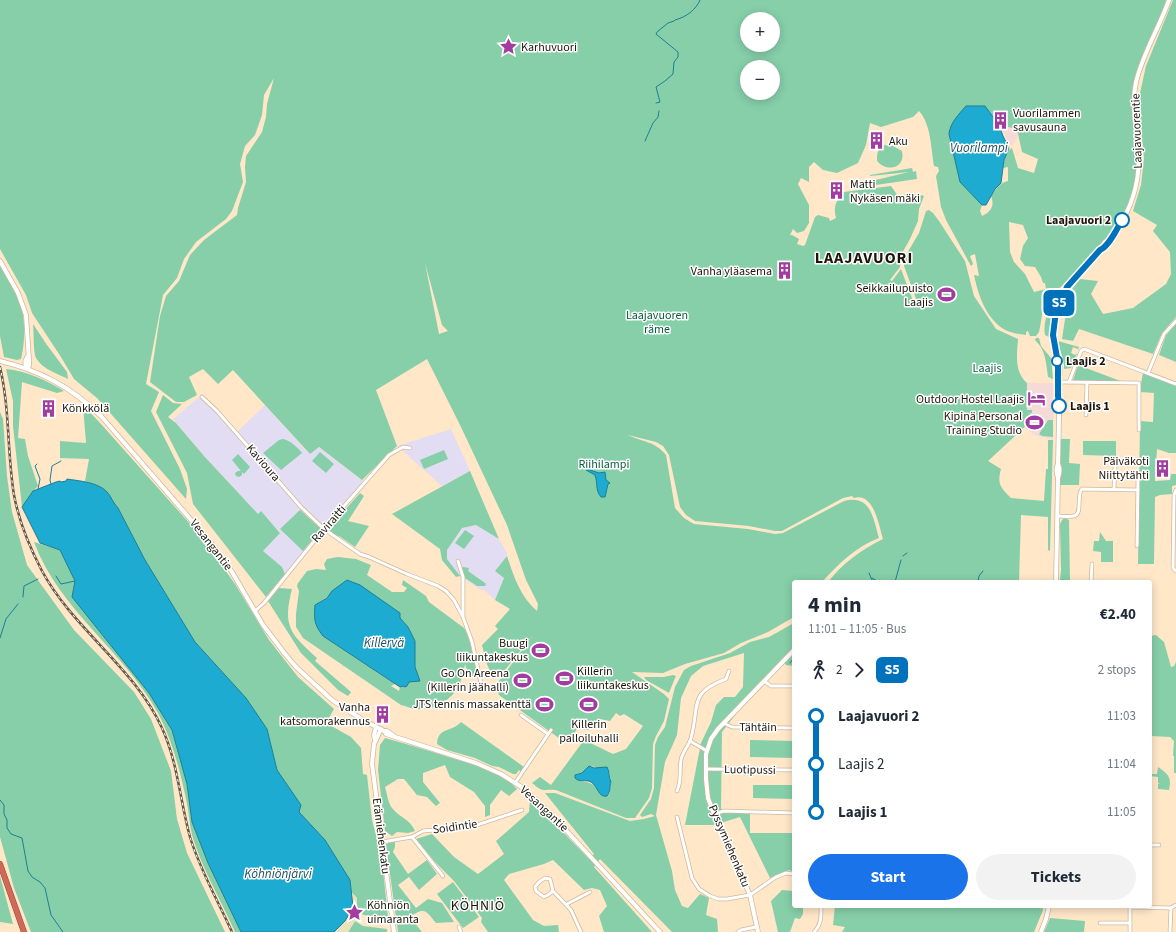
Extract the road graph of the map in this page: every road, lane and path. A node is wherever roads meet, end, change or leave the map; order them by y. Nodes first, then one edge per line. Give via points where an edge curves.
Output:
1 (1169, 0) edge
2 (0, 262) edge
3 (1176, 321) edge
4 (0, 361) edge
5 (1058, 363) junction
6 (27, 368) junction
7 (1148, 373) junction
8 (1060, 382) junction
9 (1069, 382) junction
10 (1087, 383) junction
11 (1176, 384) edge
12 (202, 397) dead end
13 (1059, 399) junction
14 (1086, 415) dead end
15 (1139, 430) dead end
16 (410, 448) dead end
17 (1115, 465) dead end
18 (1138, 477) dead end
19 (1114, 489) junction
20 (1138, 490) junction
21 (1176, 490) edge
22 (1057, 516) junction
23 (1175, 517) edge
24 (324, 529) junction
25 (1175, 541) edge
26 (1137, 546) dead end
27 (458, 561) dead end
28 (1092, 564) dead end
29 (1176, 572) edge
30 (1056, 580) edge
31 (1091, 580) edge
32 (255, 611) junction
33 (463, 617) junction
34 (792, 652) edge
35 (729, 671) dead end
36 (764, 681) junction
37 (792, 686) edge
38 (482, 688) dead end
39 (521, 715) dead end
40 (723, 723) junction
41 (792, 728) edge
42 (380, 729) junction
43 (551, 730) dead end
44 (548, 734) junction
45 (690, 741) junction
46 (707, 751) junction
47 (706, 769) junction
48 (792, 770) edge
49 (515, 783) junction
50 (677, 791) dead end
51 (522, 810) dead end
52 (792, 812) edge
53 (714, 814) junction
54 (676, 817) dead end
55 (412, 837) junction
56 (382, 842) junction
57 (1152, 845) edge
58 (1159, 845) dead end
59 (0, 864) edge
60 (792, 874) edge
61 (442, 876) dead end
62 (553, 890) junction
63 (590, 892) dead end
64 (750, 895) junction
65 (567, 904) junction
66 (1176, 905) edge
67 (821, 908) edge
68 (1048, 908) edge
69 (1130, 908) edge
70 (1152, 908) edge
71 (1171, 908) junction
72 (1100, 922) dead end
73 (1130, 923) junction
74 (459, 927) dead end
75 (756, 927) junction
76 (24, 932) edge
77 (394, 932) edge
78 (461, 932) edge
79 (581, 932) edge
80 (660, 932) edge
81 (738, 932) edge
82 (758, 932) edge
83 (814, 932) edge
84 (1041, 932) edge
85 (1130, 932) edge
86 (1170, 932) edge

1 - 5 street, Laajavuorentie via 1136,83 1134,104 1138,178 1126,213 1111,238 1074,278 1059,303 1053,328
2 - 6 street via 18,293 26,315 29,338
3 - 7 street via 1164,334
4 - 6 street, Vesangantie
5 - 8 street, Laajavuorentie
5 - 13 street, Laajavuorentie
6 - 32 street, Vesangantie via 67,388 101,416 212,544
7 - 9 street via 1084,349
7 - 11 street
8 - 9 street
8 - 13 street, Laajavuorentie
9 - 10 street
10 - 14 street
10 - 15 street via 1139,383
12 - 24 street, Kavioura via 304,511
13 - 22 street, Laajavuorentie
16 - 24 street, Raviraitti via 403,447 389,455
17 - 19 street
18 - 20 street
19 - 20 street
19 - 22 street via 1082,489 1079,492 1077,514
20 - 26 street
21 - 23 street
22 - 30 street, Laajavuorentie
23 - 25 street
24 - 32 street, Raviraitti
24 - 33 street, Kavioura via 360,554 446,591
25 - 29 street via 1173,568
27 - 33 street via 463,576
28 - 31 street
32 - 42 street, Vesangantie via 271,636 306,677 332,700
33 - 38 street via 472,642
34 - 36 street, Pyssymiehenkatu
35 - 45 street via 726,679 706,688 698,697
36 - 37 street via 771,686
36 - 40 street, Pyssymiehenkatu
39 - 44 street
40 - 41 street, Tähtäin via 732,727
40 - 46 street, Pyssymiehenkatu via 711,739
42 - 49 street, Vesangantie via 476,763
42 - 56 street, Erämiehenkatu via 374,735 372,764
43 - 44 street
44 - 49 street
45 - 46 street
45 - 50 street via 681,759 680,785
46 - 47 street, Pyssymiehenkatu
47 - 48 street, Luotipussi
47 - 53 street, Pyssymiehenkatu via 707,790
49 - 80 street, Vesangantie via 552,815
51 - 55 street, Soidintie via 470,827 423,831
52 - 53 street via 724,811
53 - 64 street, Pyssymiehenkatu
54 - 64 street via 690,873 699,889 710,896 722,899
55 - 56 street, Soidintie
55 - 61 street
56 - 77 street, Erämiehenkatu
57 - 58 street
59 - 76 highway
60 - 64 street via 776,877
62 - 62 street via 551,881 547,878 535,887 544,897
62 - 65 street
63 - 65 street
64 - 75 street, Pyssymiehenkatu
65 - 79 street
66 - 71 street
67 - 83 street via 820,925
68 - 84 street
69 - 73 street
70 - 71 street
71 - 86 street
72 - 73 street
73 - 85 street
74 - 78 street
75 - 81 street
75 - 82 street, Pyssymiehenkatu

